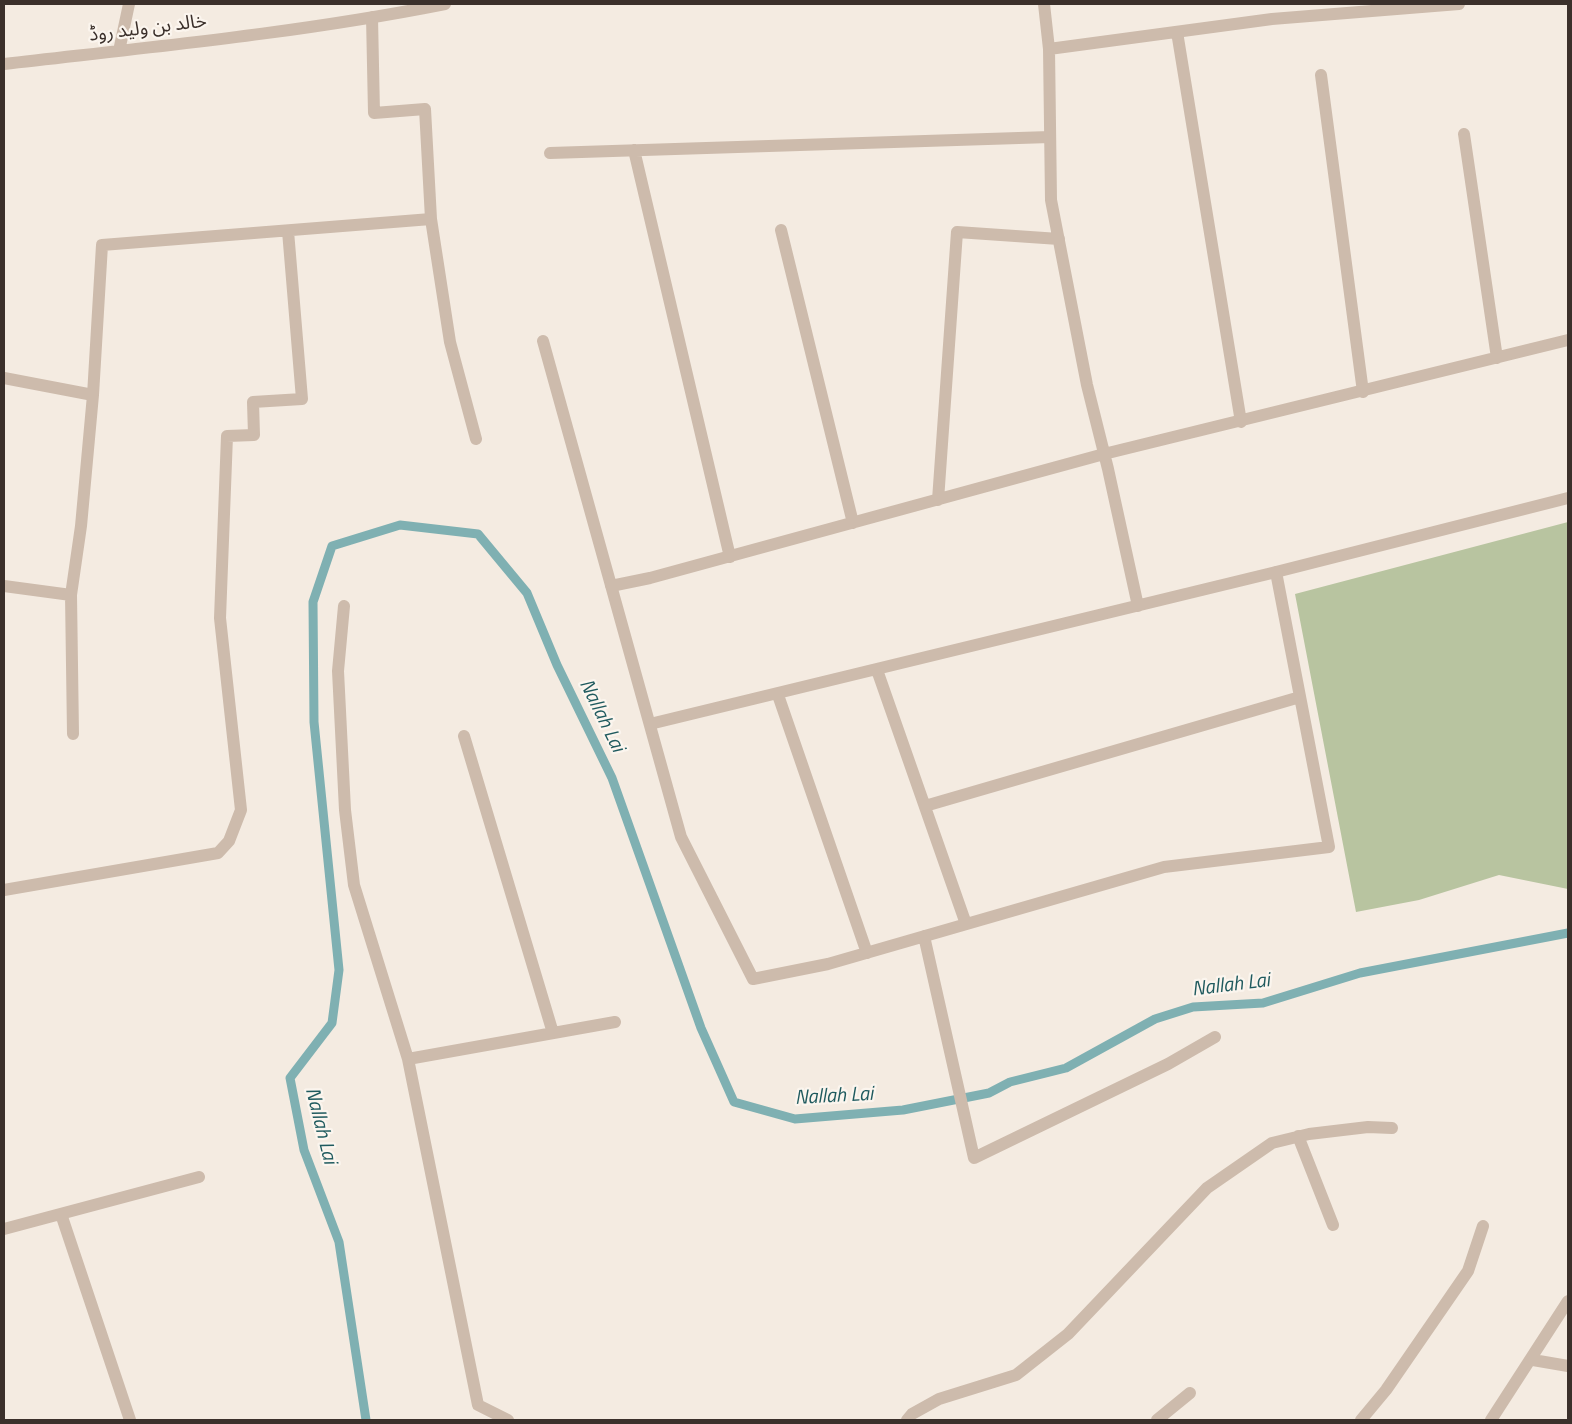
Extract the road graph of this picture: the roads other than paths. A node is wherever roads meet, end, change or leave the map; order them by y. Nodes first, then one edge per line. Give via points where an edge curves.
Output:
1 (128, 4) edge
2 (445, 4) edge
3 (1044, 4) edge
4 (1459, 4) edge
5 (372, 18) junction
6 (1177, 32) junction
7 (1049, 49) junction
8 (119, 51) junction
9 (4, 64) edge
10 (1321, 75) dead end
11 (1464, 134) dead end
12 (1050, 137) junction
13 (634, 150) junction
14 (550, 153) dead end
15 (431, 220) junction
16 (780, 230) dead end
17 (288, 231) junction
18 (1059, 239) junction
19 (1568, 340) edge
20 (543, 341) dead end
21 (1497, 358) junction
22 (4, 378) edge
23 (1363, 392) junction
24 (93, 395) junction
25 (1241, 422) junction
26 (476, 439) dead end
27 (1104, 454) junction
28 (1568, 498) edge
29 (938, 500) junction
30 (853, 524) junction
31 (730, 556) junction
32 (1276, 572) junction
33 (4, 586) edge
34 (611, 586) junction
35 (71, 595) junction
36 (344, 606) dead end
37 (1138, 606) junction
38 (877, 670) junction
39 (778, 695) junction
40 (1300, 698) junction
41 (650, 724) junction
42 (73, 734) dead end
43 (464, 736) dead end
44 (925, 806) junction
45 (4, 890) edge
46 (966, 924) junction
47 (924, 936) junction
48 (867, 952) junction
49 (615, 1022) dead end
50 (553, 1033) junction
51 (1215, 1037) dead end
52 (408, 1059) junction
53 (1392, 1128) dead end
54 (1298, 1136) junction
55 (199, 1177) dead end
56 (61, 1214) junction
57 (1333, 1225) dead end
58 (1483, 1226) dead end
59 (4, 1229) edge
60 (1568, 1301) edge
61 (1533, 1360) junction
62 (1568, 1366) edge
63 (1190, 1393) dead end
64 (490, 1416) edge
65 (130, 1420) edge
66 (508, 1420) edge
67 (906, 1420) edge
68 (1156, 1420) edge
69 (1362, 1420) edge
70 (1491, 1420) edge

1 - 8 street
2 - 5 street, خالد بن ولید روڈ
3 - 7 street
4 - 6 street via 1272,20
5 - 8 street, خالد بن ولید روڈ
5 - 15 street via 374,113 425,109
6 - 7 street
6 - 25 street
7 - 12 street
8 - 9 street, خالد بن ولید روڈ
10 - 23 street
11 - 21 street
12 - 13 street
12 - 18 street via 1051,200
13 - 14 street
13 - 31 street
15 - 17 street
15 - 26 street via 450,342
16 - 30 street
17 - 24 street via 102,245
17 - 45 street via 302,399 253,402 254,435 227,436 220,618 241,810 229,841 218,853
18 - 27 street via 1087,386
18 - 29 street via 957,232
19 - 21 street
20 - 34 street
21 - 23 street
22 - 24 street
23 - 25 street
24 - 35 street
25 - 27 street
27 - 29 street
27 - 37 street
28 - 32 street
29 - 30 street
30 - 31 street
31 - 34 street
32 - 37 street
32 - 40 street
33 - 35 street
34 - 41 street
35 - 42 street
36 - 52 street via 338,671 345,810 354,885
37 - 38 street
38 - 39 street
38 - 44 street
39 - 41 street
39 - 48 street
40 - 44 street
40 - 46 street via 1328,847 1164,868
41 - 48 street via 681,837 753,979 828,964
43 - 50 street
44 - 46 street
46 - 47 street
47 - 48 street
47 - 51 street via 974,1158 1168,1064
49 - 50 street
50 - 52 street
52 - 64 street via 478,1405
53 - 54 street via 1368,1127
54 - 57 street
54 - 67 street via 1272,1143 1206,1188 1068,1334 1016,1375 939,1399
55 - 56 street
56 - 59 street
56 - 65 street
58 - 69 street via 1468,1271
60 - 61 street
61 - 62 street
61 - 70 street
63 - 68 street
64 - 66 street

